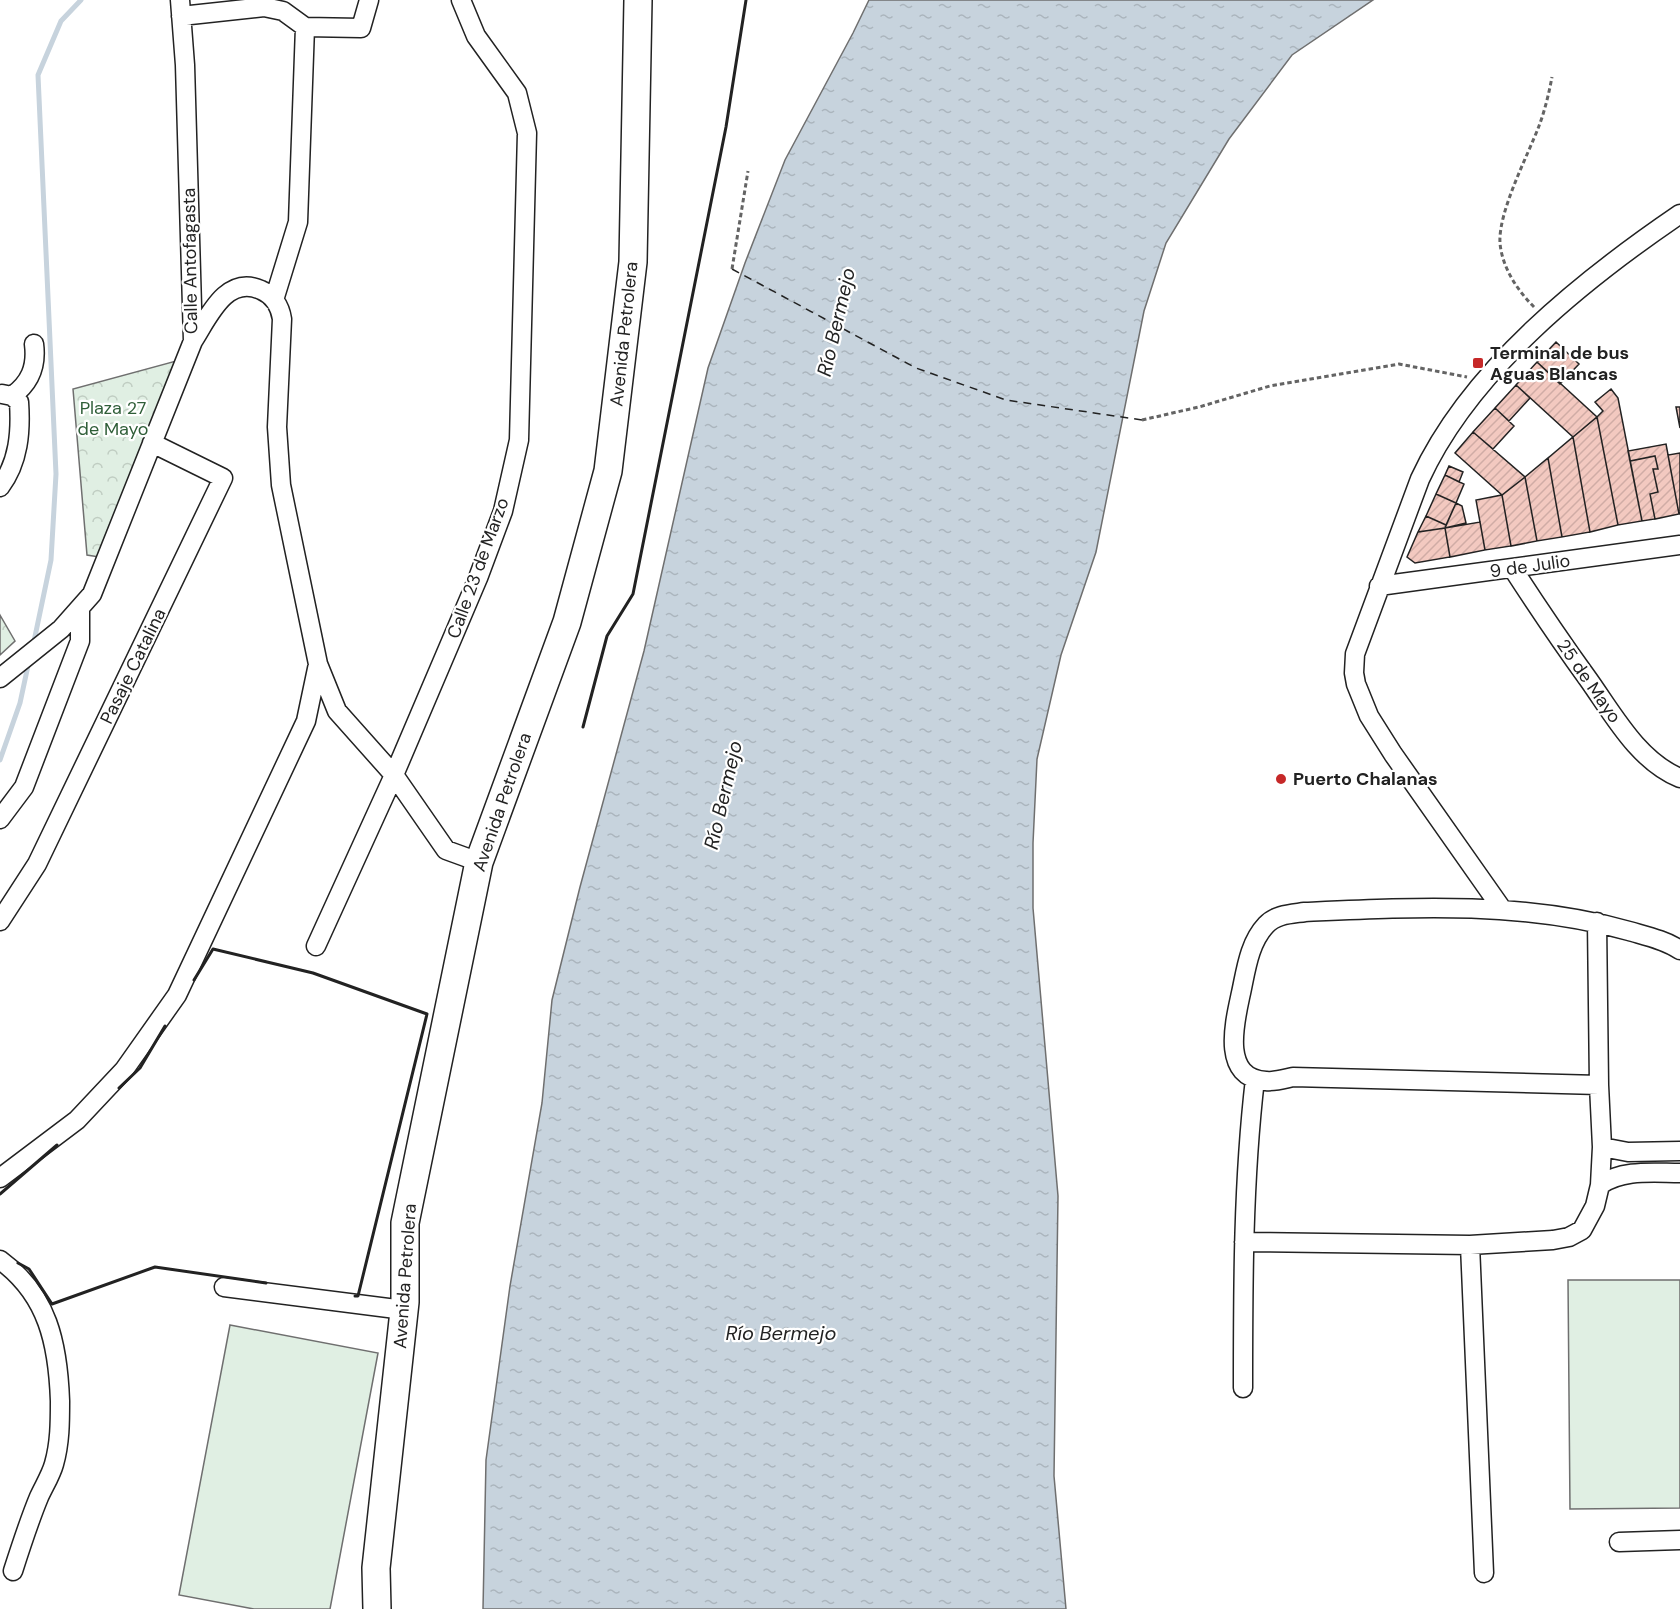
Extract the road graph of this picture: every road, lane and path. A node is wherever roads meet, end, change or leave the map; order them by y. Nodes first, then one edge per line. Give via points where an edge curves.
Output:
1 (369, 0) edge
2 (461, 0) edge
3 (638, 0) edge
4 (181, 8) edge
5 (305, 27) junction
6 (1552, 77) dead end
7 (748, 171) dead end
8 (1680, 214) edge
9 (732, 269) dead end
10 (274, 300) junction
11 (1547, 317) junction
12 (193, 341) junction
13 (34, 344) dead end
14 (1486, 381) junction
15 (6, 395) edge
16 (1142, 420) dead end
17 (152, 442) junction
18 (0, 487) edge
19 (1680, 545) edge
20 (1513, 569) junction
21 (1379, 586) junction
22 (80, 608) junction
23 (318, 664) junction
24 (2, 677) edge
25 (394, 775) junction
26 (1680, 778) edge
27 (0, 819) edge
28 (479, 862) junction
29 (1502, 909) junction
30 (0, 921) edge
31 (1597, 922) junction
32 (316, 946) dead end
33 (1680, 950) edge
34 (1255, 1079) junction
35 (1599, 1085) junction
36 (1602, 1147) junction
37 (1680, 1151) edge
38 (1680, 1173) edge
39 (0, 1178) edge
40 (1600, 1185) junction
41 (1244, 1242) junction
42 (1470, 1245) junction
43 (0, 1260) edge
44 (224, 1287) dead end
45 (404, 1310) junction
46 (1243, 1388) dead end
47 (1680, 1540) edge
48 (1619, 1542) dead end
49 (14, 1571) dead end
50 (1484, 1573) dead end
51 (377, 1609) edge

1 - 5 street via 361,28
2 - 25 street, Calle 23 de Marzo via 476,36 517,93 527,133 519,440 503,511 478,578
3 - 28 highway, Avenida Petrolera via 633,262 608,471 567,622
4 - 5 street via 264,7 283,11
4 - 12 street, Calle Antofagasta
5 - 10 street via 298,222
6 - 11 path via 1540,123 1513,188 1500,241 1504,261 1519,288
7 - 9 path
8 - 11 street via 1589,280
10 - 12 street via 252,287 228,291
10 - 23 street via 282,319 277,427 281,485
11 - 14 street
12 - 17 street, Calle Antofagasta
13 - 15 street via 32,375 22,389
14 - 16 path via 1399,364 1270,386
14 - 21 street via 1431,456
15 - 18 street via 19,402 20,422 15,458
17 - 22 street, Calle Antofagasta via 92,594
17 - 30 street, Pasaje Catalina via 224,478 37,864
19 - 20 street, 9 de Julio
20 - 21 street, 9 de Julio
20 - 26 street, 25 de Mayo via 1624,730 1654,763
21 - 29 street via 1353,663 1360,697 1393,754
22 - 24 street, Calle Antofagasta via 61,629
22 - 27 street via 80,641 24,787
23 - 25 street via 337,711
23 - 39 street via 306,721 177,995 124,1070 77,1120
25 - 28 street via 446,850
25 - 32 street, Calle 23 de Marzo
28 - 45 highway, Avenida Petrolera via 405,1223
29 - 31 street
29 - 34 street via 1305,912 1268,922 1247,963 1233,1043 1235,1059
31 - 33 street
31 - 35 street
34 - 35 street
34 - 41 street via 1248,1136
35 - 36 street
36 - 37 street via 1628,1152
36 - 40 street
38 - 40 street via 1625,1174
40 - 42 street via 1590,1220 1569,1237
41 - 42 street
41 - 46 street
42 - 50 street
43 - 49 street via 15,1270 50,1324 59,1366 61,1426 54,1465 26,1530
44 - 45 street
45 - 51 highway, Avenida Petrolera via 376,1568
47 - 48 street

